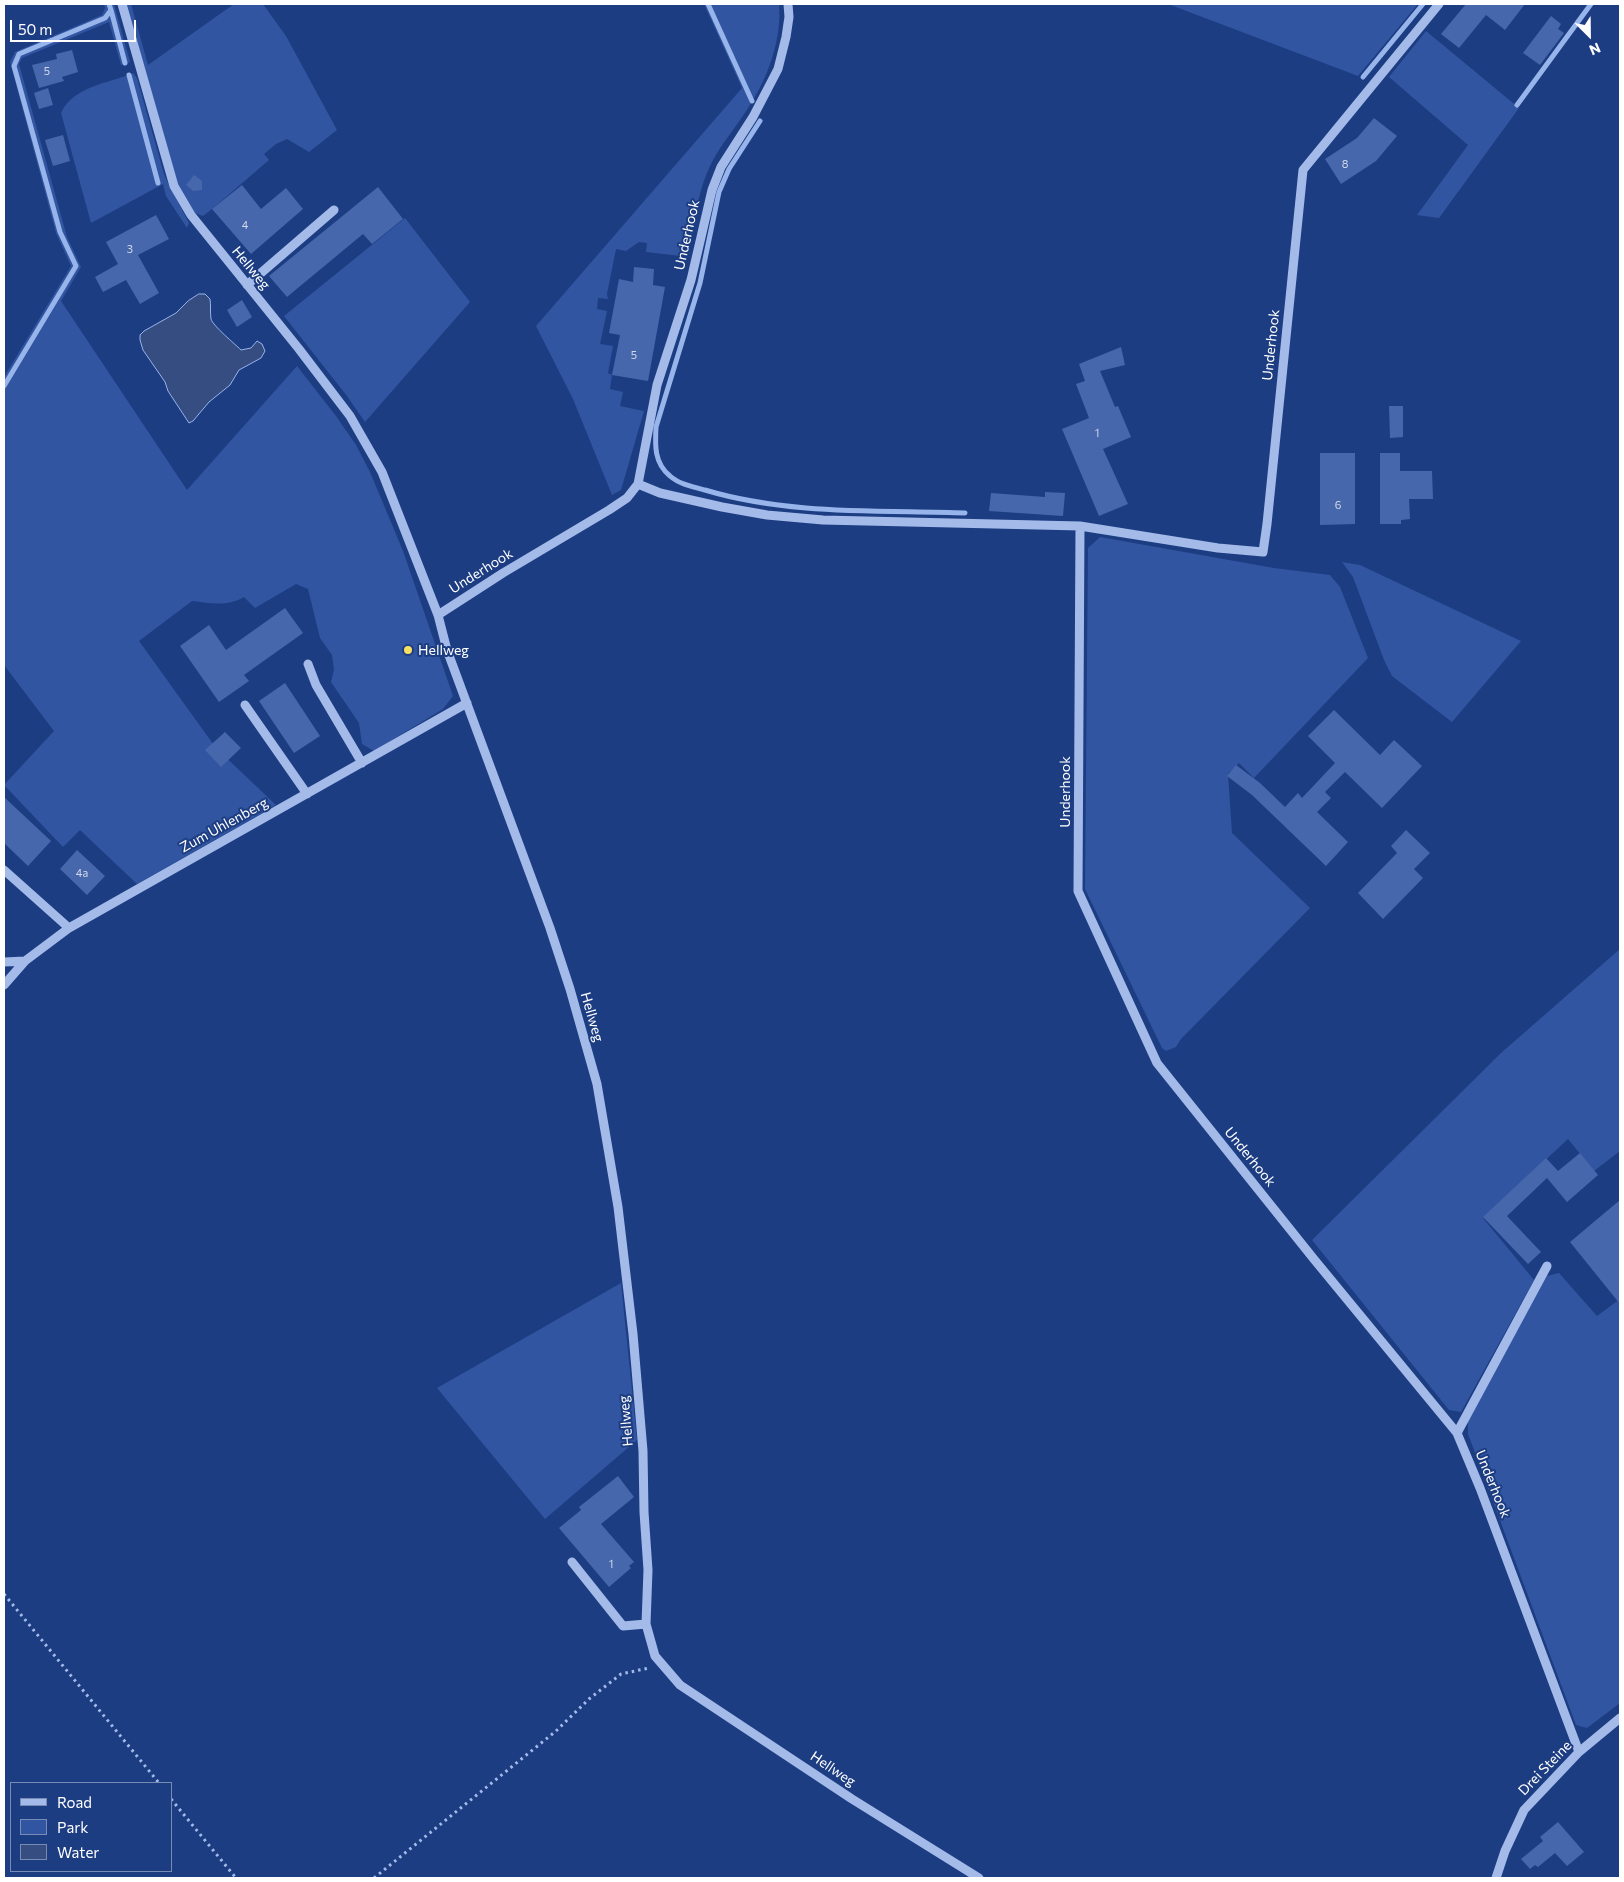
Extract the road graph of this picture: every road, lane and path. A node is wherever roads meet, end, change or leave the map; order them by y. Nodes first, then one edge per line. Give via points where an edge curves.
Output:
1 (122, 4) edge
2 (788, 4) edge
3 (1439, 4) edge
4 (334, 210) dead end
5 (248, 285) junction
6 (638, 484) junction
7 (1080, 526) junction
8 (438, 615) junction
9 (308, 664) dead end
10 (467, 703) junction
11 (245, 705) dead end
12 (362, 763) junction
13 (307, 794) junction
14 (4, 870) edge
15 (69, 928) junction
16 (25, 961) junction
17 (4, 962) edge
18 (4, 986) edge
19 (1547, 1266) dead end
20 (1457, 1433) junction
21 (572, 1562) dead end
22 (4, 1594) edge
23 (646, 1624) junction
24 (662, 1665) junction
25 (1620, 1718) edge
26 (1580, 1752) junction
27 (158, 1782) edge
28 (172, 1800) edge
29 (236, 1878) edge
30 (374, 1878) edge
31 (979, 1878) edge
32 (1496, 1878) edge

1 - 5 street, Hellweg via 174,186 191,216
2 - 6 street, Underhook via 786,38 778,68 753,117 721,167 712,190 691,280 657,385
3 - 7 street, Underhook via 1303,170 1263,552
4 - 5 street
5 - 8 street, Hellweg via 350,416 382,472
6 - 7 street, Underhook via 660,493 722,508 767,515 823,520
6 - 8 street, Underhook via 627,498 609,510
7 - 20 street, Underhook via 1078,891 1157,1062
8 - 10 street, Hellweg
9 - 12 street via 316,685
10 - 12 street, Zum Uhlenberg
10 - 23 street, Hellweg via 550,928 597,1084 618,1207 633,1334 643,1451 648,1570
11 - 13 street
12 - 13 street, Zum Uhlenberg
13 - 15 street, Zum Uhlenberg
14 - 15 street
15 - 16 street, Zum Uhlenberg
16 - 17 street
16 - 18 street, Zum Uhlenberg
19 - 20 street
20 - 26 street, Underhook
21 - 23 street via 623,1626
22 - 27 path
23 - 24 street, Hellweg via 655,1656
24 - 30 path via 621,1674 556,1731
24 - 31 street, Hellweg via 680,1685 852,1799
25 - 26 street, Drei Steine
26 - 32 street, Drei Steine via 1524,1810
28 - 29 path

